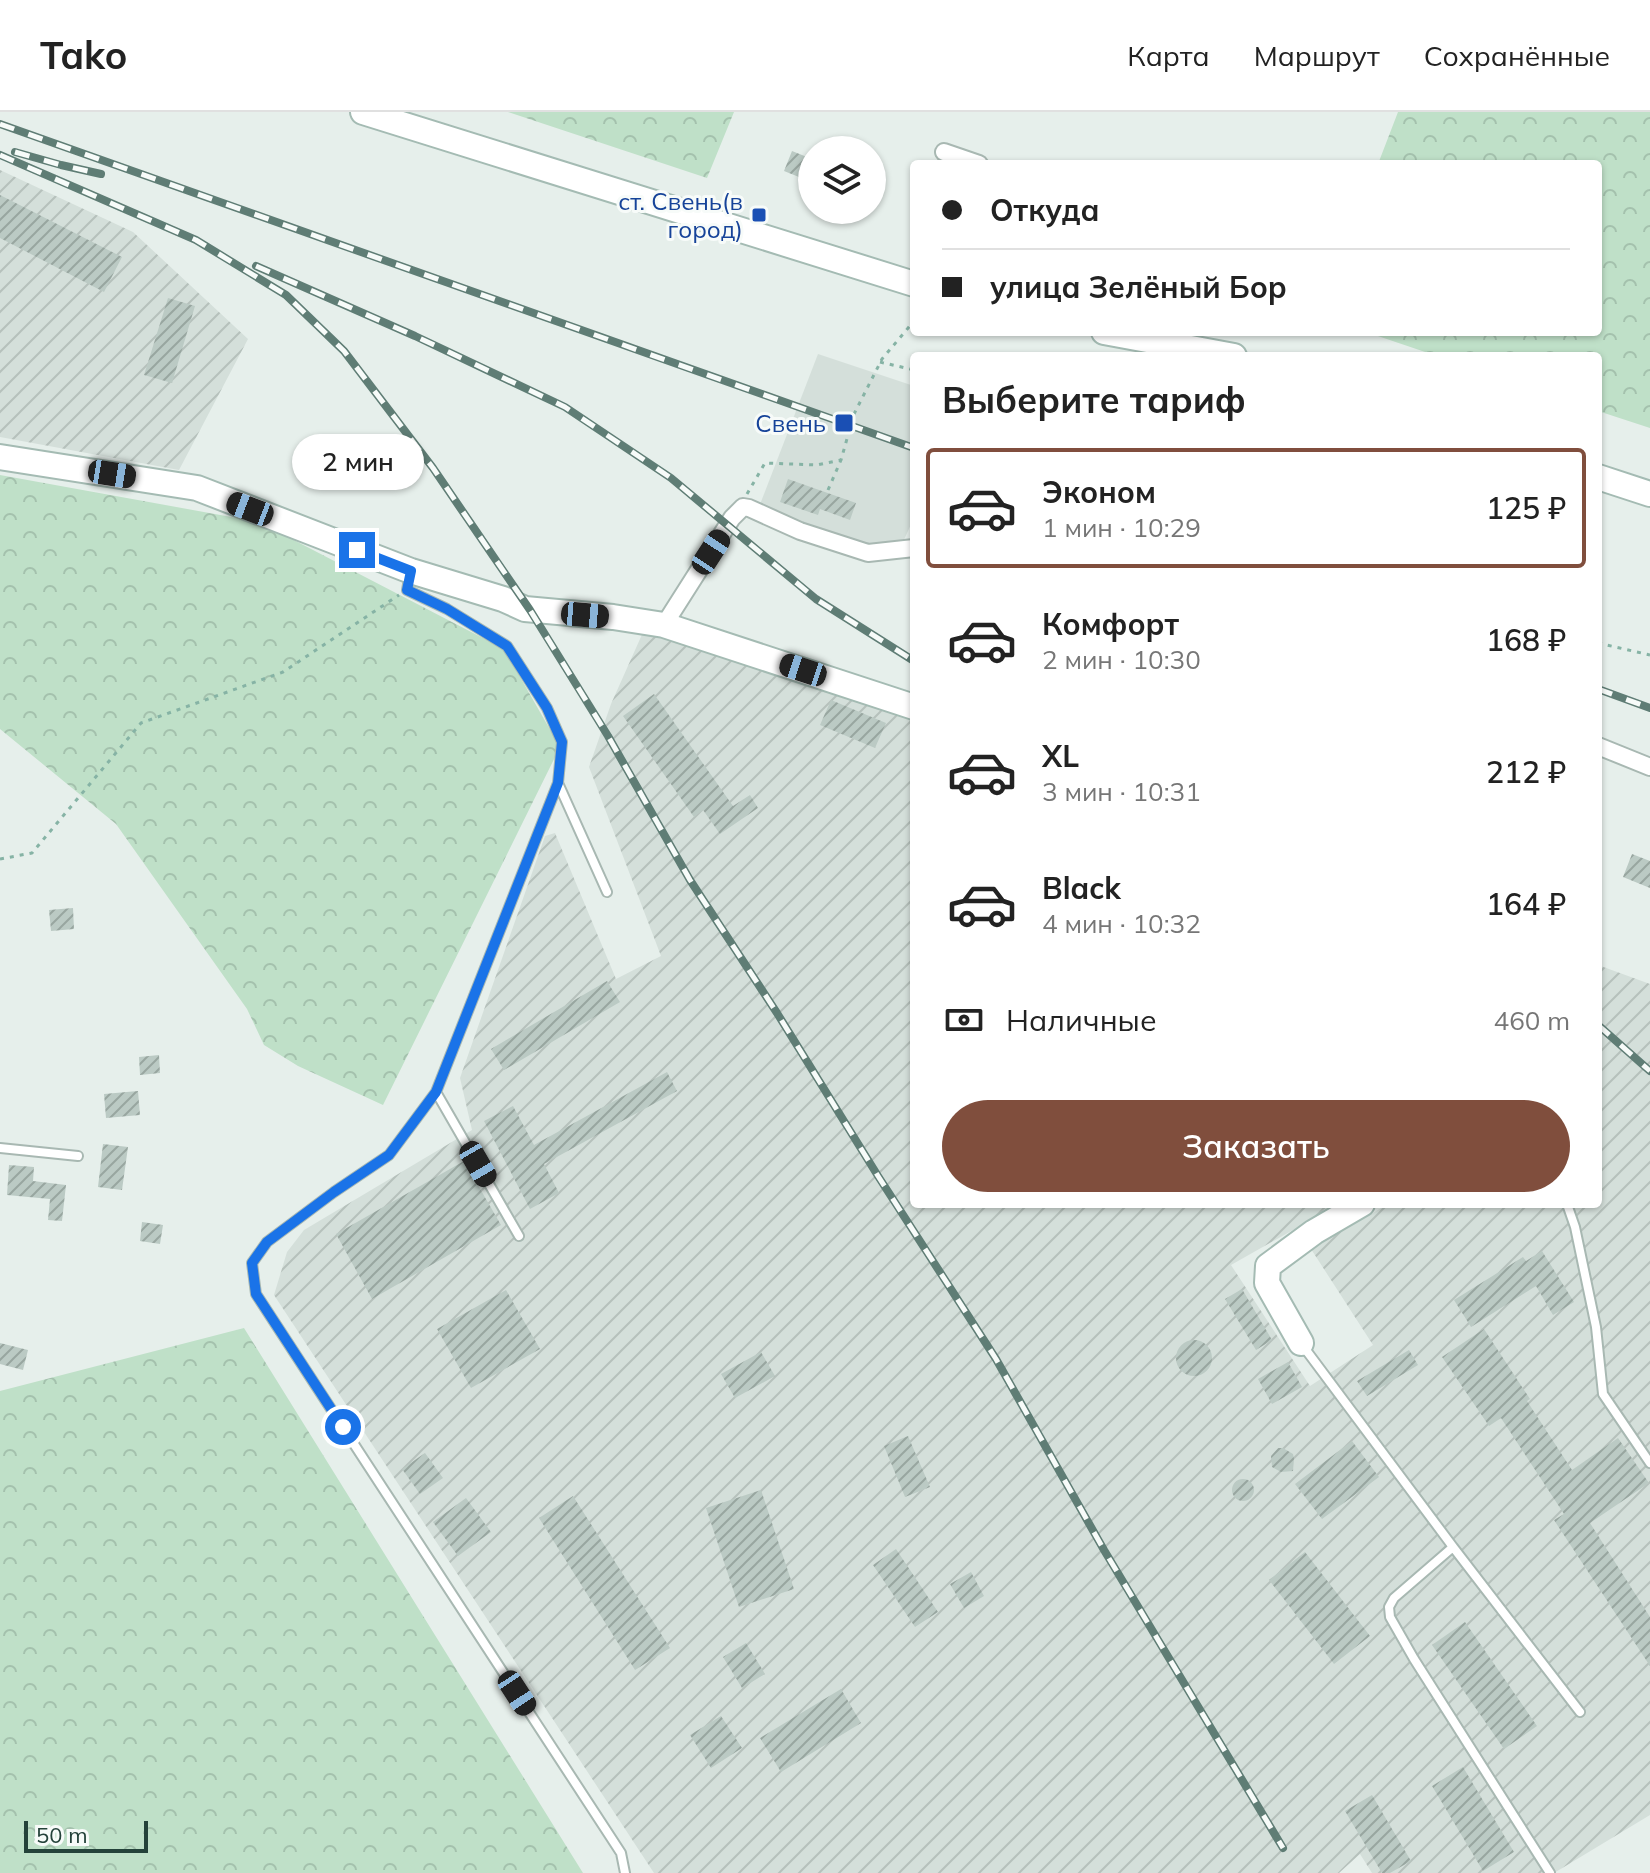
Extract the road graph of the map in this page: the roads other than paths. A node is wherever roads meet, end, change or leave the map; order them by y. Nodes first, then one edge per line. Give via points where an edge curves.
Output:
1 (363, 112) edge
2 (944, 152) dead end
3 (967, 160) edge
4 (910, 283) edge
5 (1135, 336) edge
6 (1214, 352) edge
7 (0, 457) edge
8 (1602, 478) edge
9 (1650, 494) edge
10 (910, 548) edge
11 (409, 580) junction
12 (664, 625) junction
13 (910, 706) edge
14 (1602, 748) edge
15 (1650, 767) edge
16 (558, 783) junction
17 (607, 892) dead end
18 (436, 1092) junction
19 (0, 1148) edge
20 (78, 1156) dead end
21 (1355, 1208) edge
22 (1568, 1208) edge
23 (519, 1236) dead end
24 (1301, 1343) joint
25 (1650, 1463) edge
26 (1453, 1547) junction
27 (1580, 1712) dead end
28 (625, 1873) edge
29 (1550, 1873) edge

1 - 4 street
2 - 3 street
5 - 6 street
7 - 11 street via 197,488
8 - 9 street
10 - 12 street via 868,553 743,507
11 - 12 street via 503,599 530,610
11 - 16 lane via 507,646 562,742
12 - 13 street
14 - 15 street
16 - 17 lane
16 - 18 lane
18 - 23 lane
18 - 28 lane via 389,1155 267,1242 252,1263 256,1294 621,1853
19 - 20 lane
21 - 24 street via 1268,1266 1267,1283
22 - 25 lane via 1596,1327 1603,1394
24 - 26 lane
26 - 27 lane
26 - 29 lane via 1394,1598 1390,1617

